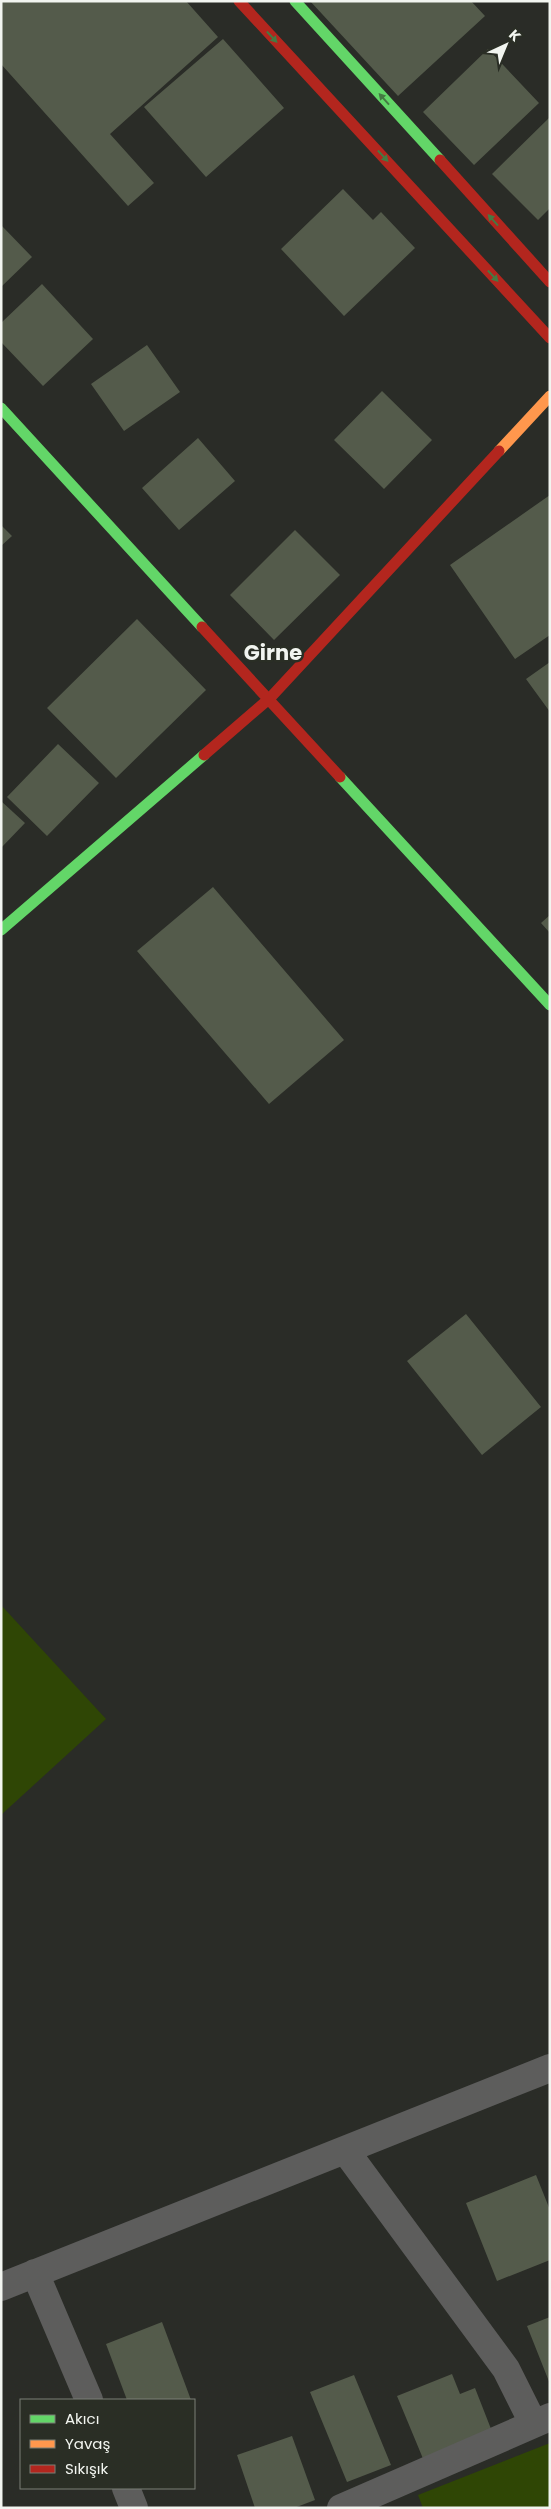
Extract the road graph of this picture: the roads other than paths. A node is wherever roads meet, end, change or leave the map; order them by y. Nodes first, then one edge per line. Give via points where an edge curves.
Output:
1 (239, 1) edge
2 (295, 1) edge
3 (550, 282) edge
4 (550, 338) edge
5 (550, 396) edge
6 (1, 408) edge
7 (270, 698) junction
8 (4, 923) edge
9 (550, 1005) edge
10 (550, 2068) edge
11 (345, 2150) junction
12 (35, 2273) junction
13 (1, 2286) edge
14 (89, 2399) edge
15 (542, 2420) edge
16 (126, 2489) edge
17 (379, 2501) edge
18 (134, 2508) edge
19 (341, 2508) edge

1 -> 4 street
3 -> 2 street
5 - 7 street
6 - 7 street
7 - 8 street
7 - 9 street
10 - 11 street
11 - 12 street
11 - 15 street
12 - 13 street
12 - 14 street
15 - 17 street
16 - 18 street
17 - 19 street

